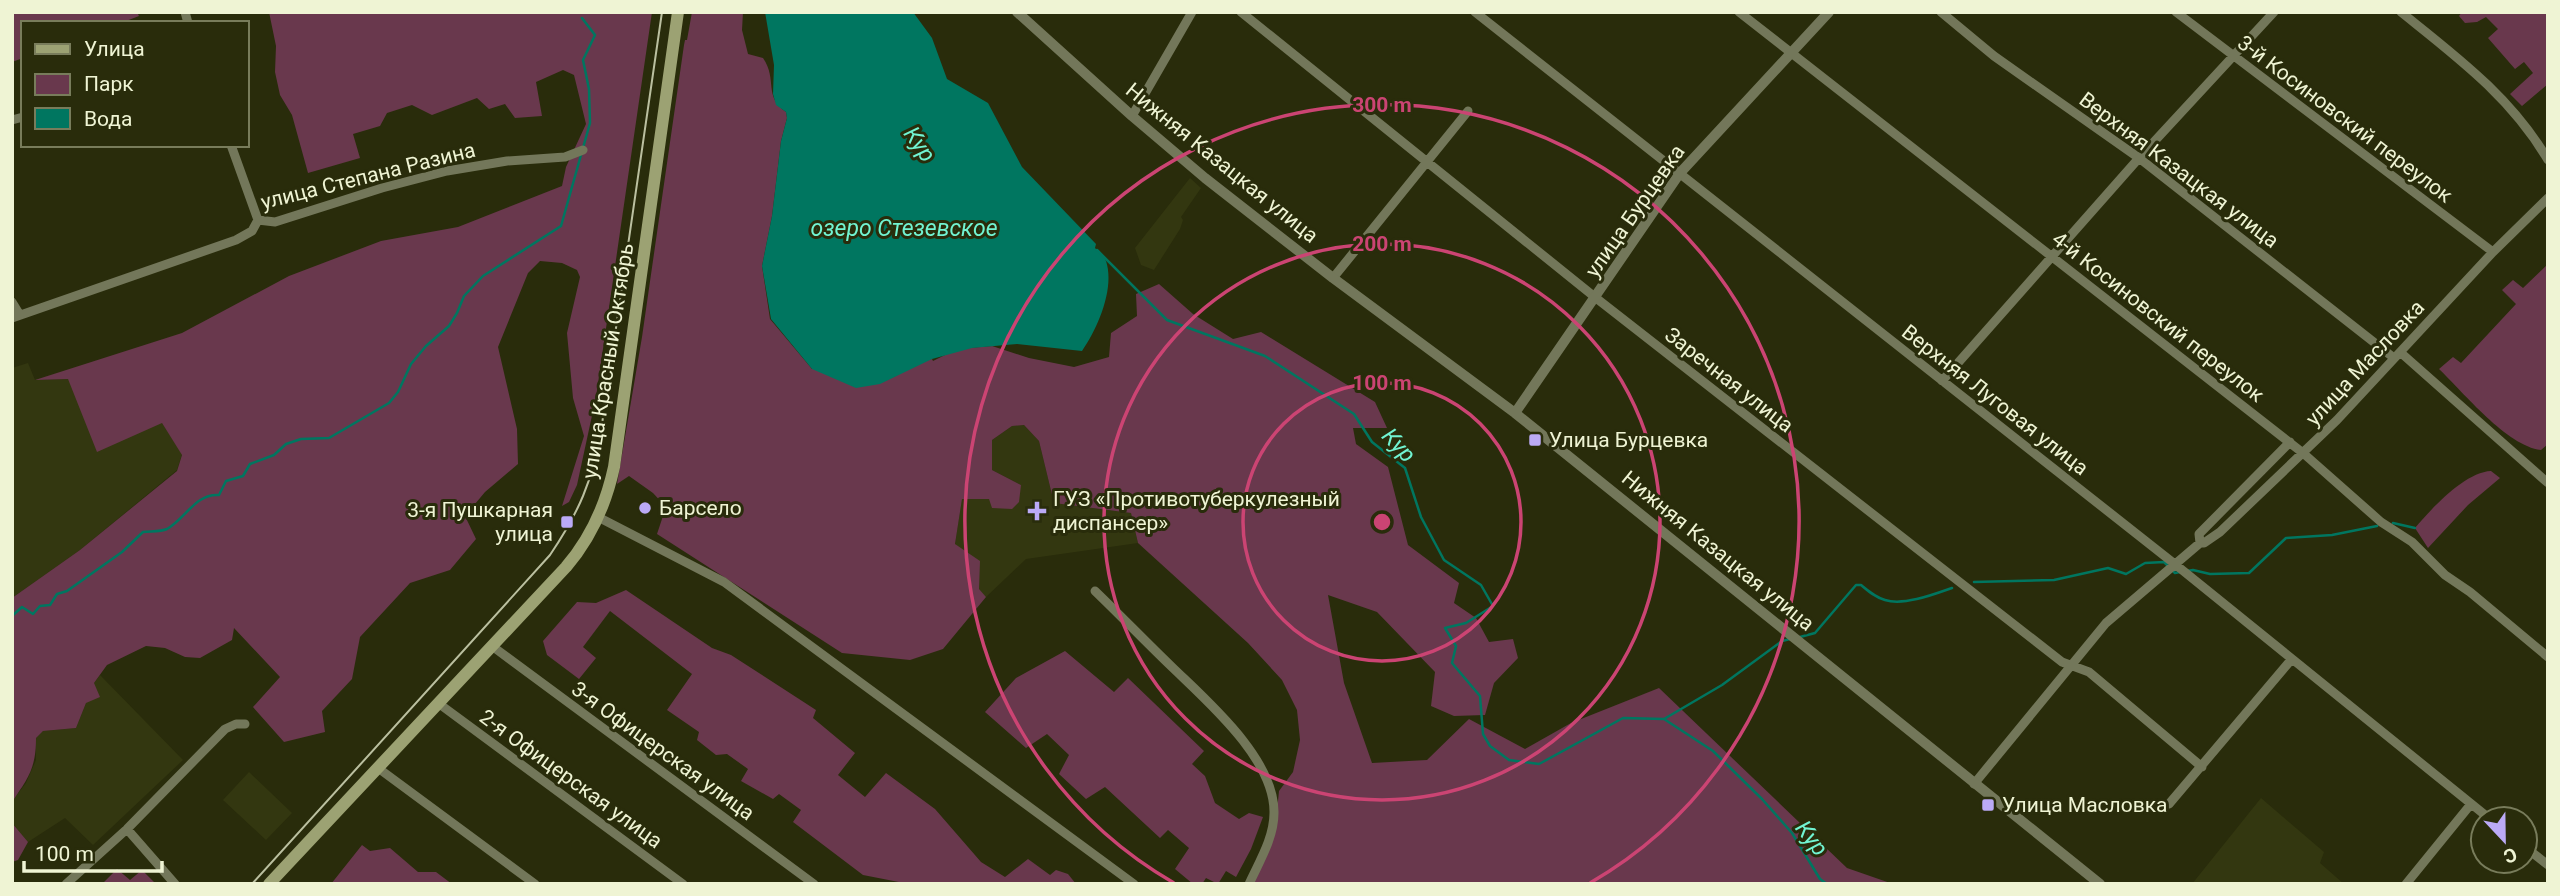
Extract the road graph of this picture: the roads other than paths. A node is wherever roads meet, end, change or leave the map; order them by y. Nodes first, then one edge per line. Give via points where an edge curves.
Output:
1 (678, 12) edge
2 (1017, 12) edge
3 (1192, 12) edge
4 (1241, 12) edge
5 (1475, 12) edge
6 (1739, 12) edge
7 (1829, 12) edge
8 (1941, 12) edge
9 (2176, 12) edge
10 (2274, 12) edge
11 (2401, 12) edge
12 (1790, 54) junction
13 (2234, 57) junction
14 (1468, 111) dead end
15 (1132, 116) junction
16 (231, 147) edge
17 (583, 150) dead end
18 (2139, 158) junction
19 (1427, 160) junction
20 (2548, 160) edge
21 (1680, 173) junction
22 (2548, 198) edge
23 (258, 220) junction
24 (2493, 252) junction
25 (2052, 257) junction
26 (1333, 278) junction
27 (1596, 299) junction
28 (12, 302) edge
29 (16, 316) edge
30 (2397, 355) junction
31 (1942, 381) junction
32 (1515, 413) junction
33 (2290, 442) junction
34 (2303, 453) junction
35 (2548, 482) edge
36 (598, 517) junction
37 (2200, 542) junction
38 (2176, 565) junction
39 (1095, 591) dead end
40 (492, 646) junction
41 (2548, 657) edge
42 (2291, 660) junction
43 (2073, 664) junction
44 (439, 703) junction
45 (245, 724) dead end
46 (2202, 767) junction
47 (378, 768) junction
48 (1974, 784) junction
49 (2169, 804) dead end
50 (2471, 804) joint
51 (127, 830) junction
52 (65, 884) edge
53 (175, 884) edge
54 (269, 884) edge
55 (536, 884) edge
56 (683, 884) edge
57 (814, 884) edge
58 (1134, 884) edge
59 (1248, 884) edge
60 (2100, 884) edge
61 (2406, 884) edge

1 - 36 main road, улица Красный Октябрь via 617,450
2 - 15 street, Нижняя Казацкая улица
3 - 15 street
4 - 19 street, Заречная улица
5 - 21 street, Верхняя Луговая улица
6 - 12 street, 4-й Косиновский переулок
7 - 12 street, улица Бурцевка
8 - 18 street, Верхняя Казацкая улица via 1994,56
9 - 13 street, 3-й Косиновский переулок
10 - 13 street
11 - 20 street via 2476,72 2532,132
12 - 21 street, улица Бурцевка
12 - 25 street, 4-й Косиновский переулок
13 - 18 street
13 - 24 street, 3-й Косиновский переулок
14 - 19 street
15 - 26 street, Нижняя Казацкая улица
16 - 23 street
17 - 23 street, улица Степана Разина via 565,157 447,171 275,222
18 - 25 street
18 - 30 street, Верхняя Казацкая улица
19 - 26 street
19 - 27 street, Заречная улица
21 - 27 street, улица Бурцевка
21 - 31 street, Верхняя Луговая улица
22 - 24 street, улица Масловка
23 - 29 street, улица Степана Разина via 252,231 236,240
24 - 30 street, улица Масловка
25 - 31 street
25 - 33 street, 4-й Косиновский переулок
26 - 32 street, Нижняя Казацкая улица
27 - 32 street, улица Бурцевка
27 - 43 street, Заречная улица via 2062,662
28 - 29 street
30 - 34 street, улица Масловка
30 - 35 street, Верхняя Казацкая улица
31 - 38 street, Верхняя Луговая улица
32 - 48 street, Нижняя Казацкая улица
33 - 34 street, 4-й Косиновский переулок
33 - 37 street, улица Масловка via 2199,534
34 - 37 street, улица Масловка via 2220,532
34 - 41 street, 4-й Косиновский переулок
36 - 40 main road, улица Красный Октябрь via 574,557
36 - 58 street via 724,582
37 - 38 street, улица Масловка
38 - 42 street, Верхняя Луговая улица
38 - 43 street, улица Масловка via 2114,616
39 - 59 street via 1216,707 1264,776 1272,795 1272,830
40 - 44 main road, улица Красный Октябрь
40 - 57 street, 3-я Офицерская улица
42 - 46 street
42 - 50 street, Верхняя Луговая улица
43 - 46 street, Заречная улица via 2089,672
43 - 48 street, улица Масловка
44 - 47 main road, улица Красный Октябрь
44 - 56 street, 2-я Офицерская улица
45 - 51 street via 225,729
46 - 49 street
47 - 54 main road, улица Красный Октябрь
47 - 55 street
48 - 60 street, Нижняя Казацкая улица
50 - 61 street
51 - 52 street
51 - 53 street

